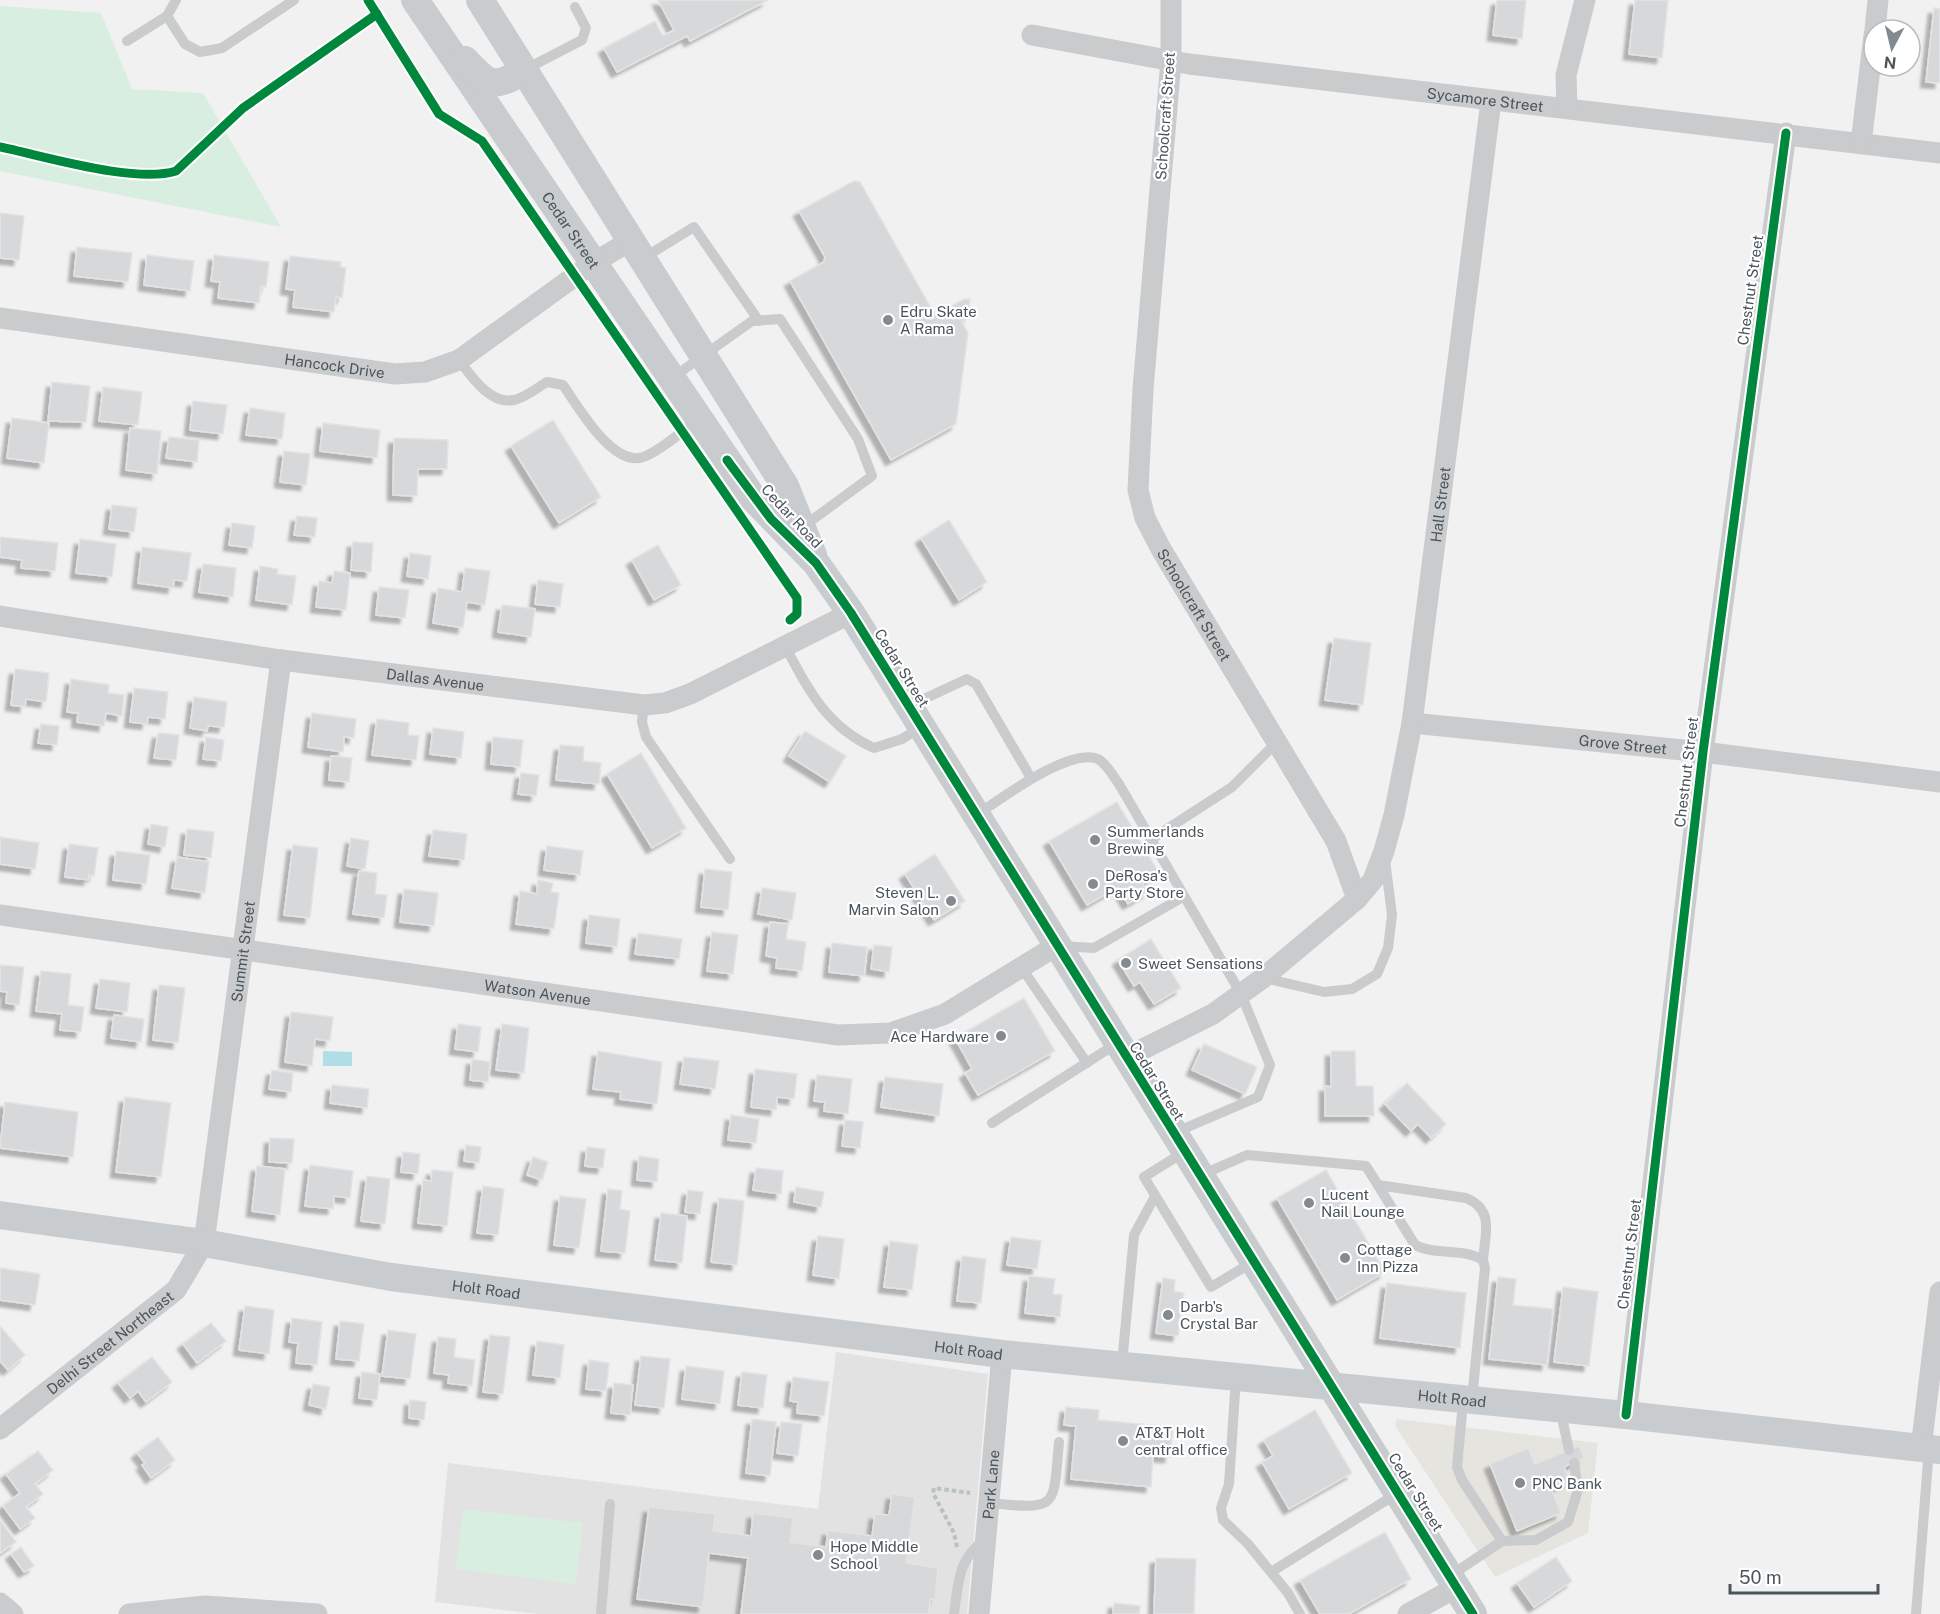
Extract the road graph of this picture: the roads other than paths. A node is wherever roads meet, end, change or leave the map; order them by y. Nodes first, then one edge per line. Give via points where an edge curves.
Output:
1 (176, 0) edge
2 (294, 0) edge
3 (415, 0) edge
4 (480, 0) edge
5 (1172, 0) edge
6 (1585, 0) edge
7 (1878, 0) edge
8 (575, 7) dead end
9 (167, 16) junction
10 (1876, 18) edge
11 (430, 24) junction
12 (1032, 35) dead end
13 (127, 41) dead end
14 (1171, 61) junction
15 (524, 70) junction
16 (1869, 78) edge
17 (1491, 101) junction
18 (1567, 108) junction
19 (1786, 133) junction
20 (1861, 142) junction
21 (1940, 153) edge
22 (636, 250) junction
23 (593, 263) junction
24 (0, 318) edge
25 (759, 321) junction
26 (704, 358) junction
27 (459, 360) junction
28 (672, 378) junction
29 (699, 418) junction
30 (728, 460) joint
31 (796, 532) junction
32 (816, 563) joint
33 (851, 613) junction
34 (0, 616) edge
35 (785, 646) junction
36 (281, 660) junction
37 (644, 705) junction
38 (914, 717) junction
39 (1412, 723) junction
40 (1277, 742) junction
41 (1703, 752) junction
42 (1031, 778) junction
43 (1940, 782) edge
44 (976, 816) junction
45 (1150, 840) junction
46 (1384, 851) junction
47 (730, 859) dead end
48 (1183, 897) junction
49 (1357, 899) junction
50 (0, 915) edge
51 (1056, 946) junction
52 (244, 950) junction
53 (1021, 967) junction
54 (1263, 978) junction
55 (1241, 994) junction
56 (1121, 1051) junction
57 (1087, 1063) junction
58 (992, 1123) dead end
59 (1178, 1142) junction
60 (1199, 1176) junction
61 (1378, 1185) junction
62 (1155, 1196) junction
63 (0, 1215) edge
64 (204, 1243) junction
65 (1483, 1260) junction
66 (1254, 1262) junction
67 (1940, 1292) edge
68 (1938, 1321) edge
69 (1002, 1354) junction
70 (1122, 1365) junction
71 (1236, 1376) junction
72 (1332, 1385) junction
73 (1468, 1399) junction
74 (1560, 1408) junction
75 (1626, 1415) junction
76 (0, 1429) edge
77 (1059, 1442) dead end
78 (1930, 1449) edge
79 (1569, 1450) dead end
80 (1574, 1462) dead end
81 (1398, 1493) junction
82 (981, 1498) junction
83 (610, 1504) dead end
84 (986, 1538) junction
85 (1502, 1541) junction
86 (1271, 1572) junction
87 (1454, 1582) junction
88 (0, 1603) edge
89 (13, 1614) edge
90 (129, 1614) edge
91 (317, 1614) edge
92 (601, 1614) edge
93 (954, 1614) edge
94 (979, 1614) edge
95 (1300, 1614) edge
96 (1408, 1614) edge
97 (1473, 1614) edge
98 (1916, 1614) edge

1 - 9 lane
2 - 9 lane via 228,44 207,52 185,44
3 - 11 main road, Cedar Street
4 - 15 main road
5 - 14 street, Schoolcraft Street
6 - 18 street via 1566,75
7 - 10 street
8 - 15 lane via 586,28 582,40
9 - 13 lane
11 - 15 main road via 485,80 502,83
11 - 23 main road, Cedar Street
12 - 14 street, Sycamore Street
14 - 17 street, Sycamore Street
14 - 40 street, Schoolcraft Street via 1138,490 1145,518 1161,549
15 - 22 main road
16 - 20 street
17 - 18 street, Sycamore Street
17 - 39 street, Hall Street
18 - 19 street, Sycamore Street
19 - 20 street, Sycamore Street
19 - 41 street, Chestnut Street
20 - 21 street, Sycamore Street
22 - 23 street, Hancock Drive
22 - 25 lane via 694,227
22 - 26 main road
23 - 27 street, Hancock Drive
23 - 28 main road, Cedar Street
24 - 27 street, Hancock Drive via 395,374 425,372
25 - 26 lane via 752,321
25 - 31 lane via 780,319 858,439 872,476
26 - 28 lane
26 - 31 main road, Cedar Road via 785,486
27 - 29 lane via 477,384 500,399 513,401 547,382 563,385 600,436 625,457 645,456
28 - 29 main road, Cedar Street
29 - 30 main road, Cedar Street
30 - 31 main road, Cedar Road via 753,498
31 - 32 main road, Cedar Road
32 - 33 main road, Cedar Street
33 - 35 street, Dallas Avenue
33 - 38 main road, Cedar Street
34 - 36 street, Dallas Avenue
35 - 37 street, Dallas Avenue via 690,694
35 - 38 lane via 813,699 850,737 874,748 902,739
36 - 37 street, Dallas Avenue
36 - 52 street, Summit Street
37 - 47 lane via 642,722 646,737
38 - 42 lane via 967,679 976,684
38 - 44 main road, Cedar Street
39 - 41 street, Grove Street
39 - 46 street, Hall Street
40 - 45 lane via 1233,787
40 - 49 street, Schoolcraft Street via 1336,841
41 - 43 street, Grove Street
41 - 75 street, Chestnut Street
42 - 44 lane
42 - 45 lane via 1085,756 1100,760 1119,784
44 - 51 main road, Cedar Street
45 - 48 lane
46 - 49 street, Hall Street via 1373,880
46 - 54 lane via 1392,915 1389,948 1377,974 1352,989 1324,992
48 - 51 lane via 1094,948
48 - 55 lane
49 - 54 street
50 - 52 street, Watson Avenue
51 - 53 street, Watson Avenue
51 - 56 main road, Cedar Street
52 - 53 street, Watson Avenue via 857,1036 891,1033 945,1014
52 - 64 street, Summit Street
53 - 57 lane
54 - 55 street
55 - 56 street via 1213,1014
55 - 59 lane via 1270,1065 1258,1097
56 - 57 lane
56 - 59 main road, Cedar Street
57 - 58 lane
59 - 60 main road, Cedar Street
59 - 62 lane via 1144,1177
60 - 61 lane via 1247,1155 1366,1166
60 - 66 main road, Cedar Street
61 - 65 lane via 1415,1245
61 - 65 lane via 1479,1203 1486,1222
62 - 66 lane via 1211,1287
62 - 70 lane via 1134,1234
63 - 64 main road, Holt Road
64 - 69 main road, Holt Road via 391,1276
64 - 76 street, Delhi Street Northeast via 176,1290
65 - 73 lane via 1482,1319
66 - 72 main road, Cedar Street
67 - 68 street
68 - 78 street
69 - 70 main road, Holt Road
69 - 82 street, Park Lane
70 - 71 main road, Holt Road
71 - 72 main road, Holt Road
71 - 86 lane via 1230,1484 1221,1508 1223,1520
72 - 73 main road, Holt Road
72 - 81 main road, Cedar Street
73 - 74 main road, Holt Road
73 - 85 lane via 1457,1467
74 - 75 main road, Holt Road
74 - 79 lane
75 - 78 main road, Holt Road
77 - 82 lane via 1051,1500 1029,1507
78 - 98 lane
80 - 85 lane via 1578,1490 1568,1522 1536,1540
81 - 86 lane
81 - 87 main road, Cedar Street
82 - 84 street, Park Lane
83 - 92 lane
84 - 93 lane via 969,1551 960,1570
84 - 94 street, Park Lane
85 - 87 lane
86 - 95 lane
87 - 96 street
87 - 97 main road, Cedar Street
88 - 89 street
90 - 91 street via 205,1606

